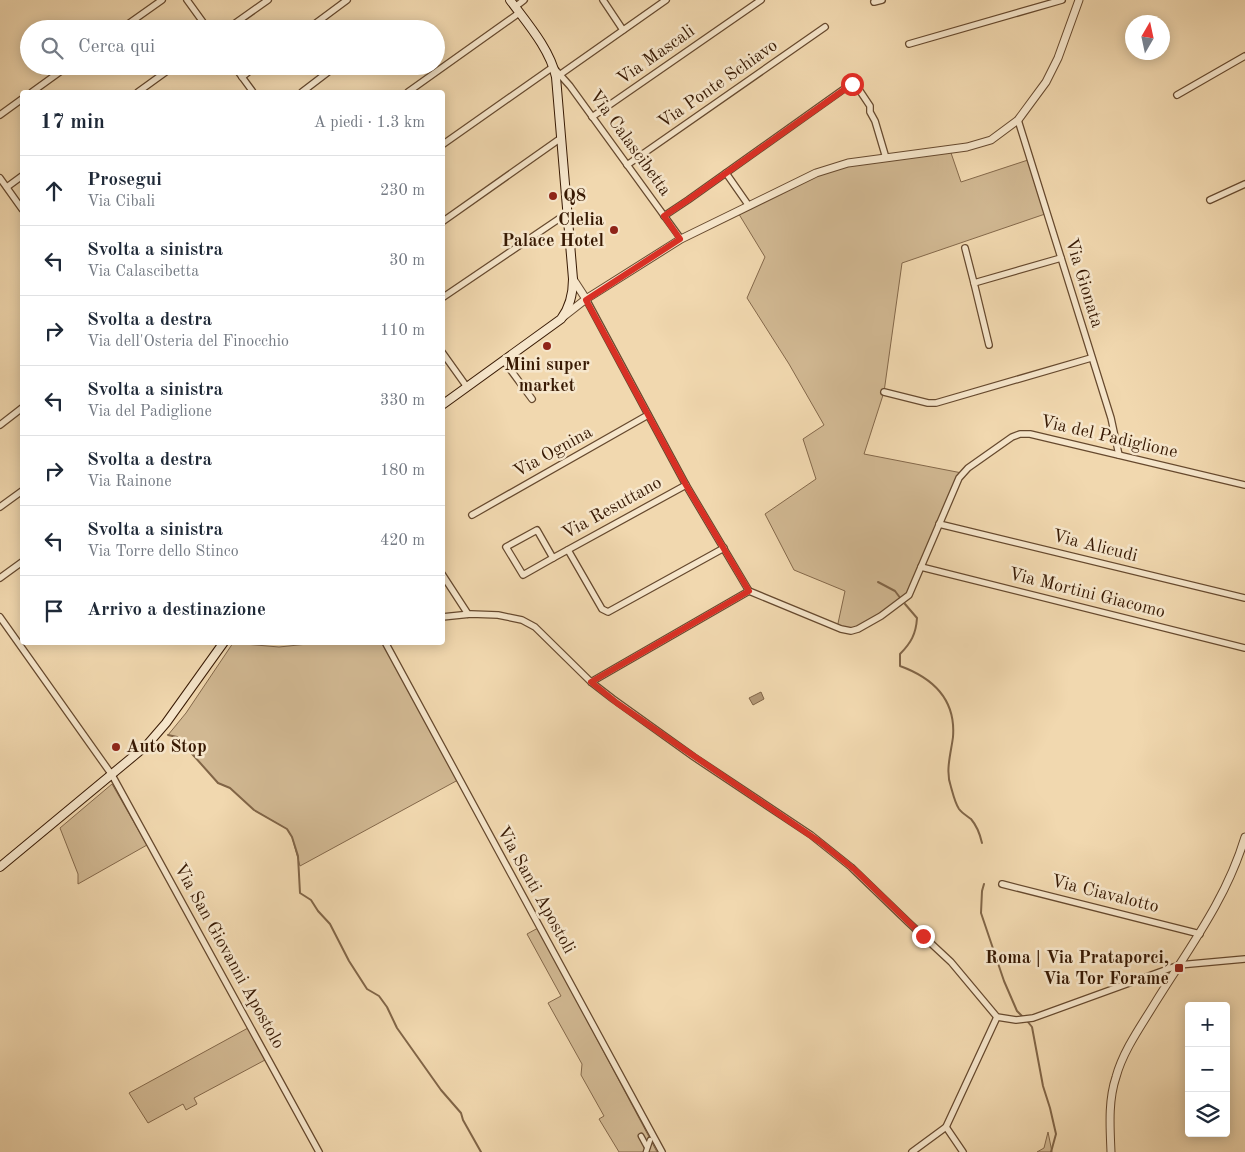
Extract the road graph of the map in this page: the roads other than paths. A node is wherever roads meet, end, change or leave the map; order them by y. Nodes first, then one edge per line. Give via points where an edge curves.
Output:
1 (162, 0) edge
2 (187, 0) edge
3 (268, 0) edge
4 (347, 0) edge
5 (524, 0) edge
6 (603, 0) edge
7 (666, 0) edge
8 (761, 0) edge
9 (882, 0) edge
10 (1062, 0) edge
11 (1079, 0) edge
12 (874, 2) dead end
13 (514, 7) edge
14 (134, 20) edge
15 (201, 20) edge
16 (240, 20) edge
17 (320, 20) edge
18 (825, 27) dead end
19 (623, 30) junction
20 (908, 44) dead end
21 (1245, 56) edge
22 (445, 62) edge
23 (553, 67) junction
24 (56, 75) edge
25 (162, 75) edge
26 (245, 75) edge
27 (324, 75) edge
28 (429, 75) edge
29 (558, 76) junction
30 (242, 77) joint
31 (35, 90) edge
32 (141, 90) edge
33 (252, 90) edge
34 (305, 90) edge
35 (410, 90) edge
36 (1177, 95) dead end
37 (20, 100) edge
38 (0, 115) edge
39 (592, 118) junction
40 (1018, 120) junction
41 (561, 138) junction
42 (445, 143) edge
43 (886, 158) junction
44 (628, 165) junction
45 (726, 173) junction
46 (20, 177) edge
47 (0, 178) edge
48 (1245, 184) edge
49 (7, 187) junction
50 (1210, 200) dead end
51 (20, 206) edge
52 (749, 206) junction
53 (566, 214) junction
54 (664, 216) junction
55 (445, 220) edge
56 (680, 239) junction
57 (965, 248) dead end
58 (1062, 258) junction
59 (572, 279) junction
60 (974, 283) junction
61 (445, 296) edge
62 (571, 298) junction
63 (586, 300) junction
64 (561, 319) junction
65 (989, 345) dead end
66 (445, 356) edge
67 (1091, 358) junction
68 (504, 361) junction
69 (467, 387) junction
70 (884, 392) dead end
71 (532, 399) dead end
72 (445, 403) edge
73 (20, 409) edge
74 (648, 415) junction
75 (0, 424) edge
76 (1119, 455) junction
77 (686, 485) junction
78 (1245, 485) edge
79 (20, 492) edge
80 (0, 507) edge
81 (472, 515) dead end
82 (939, 524) junction
83 (724, 548) junction
84 (568, 550) junction
85 (553, 558) junction
86 (20, 563) edge
87 (921, 567) junction
88 (0, 578) edge
89 (445, 579) edge
90 (749, 591) junction
91 (1245, 598) edge
92 (468, 614) junction
93 (0, 617) edge
94 (445, 617) edge
95 (20, 641) edge
96 (23, 645) edge
97 (222, 645) edge
98 (387, 645) edge
99 (1245, 648) edge
100 (591, 682) junction
101 (112, 775) junction
102 (1245, 837) edge
103 (0, 866) edge
104 (1002, 884) dead end
105 (1200, 934) junction
106 (1245, 959) edge
107 (1179, 965) junction
108 (997, 1017) junction
109 (946, 1127) junction
110 (641, 1136) dead end
111 (650, 1140) dead end
112 (647, 1150) edge
113 (319, 1152) edge
114 (662, 1152) edge
115 (912, 1152) edge
116 (963, 1152) edge
117 (1110, 1152) edge

1 - 14 street
2 - 15 street
3 - 16 street
4 - 17 street
5 - 13 street
6 - 19 street
7 - 19 street
8 - 39 street, Via Mascali
9 - 12 street
10 - 20 street
11 - 40 street via 1049,77
13 - 22 street
13 - 23 main road
18 - 44 street, Via Ponte Schiavo
19 - 29 street
21 - 36 street
23 - 29 main road
23 - 42 street
24 - 31 street
25 - 32 street
26 - 30 street
27 - 34 street
28 - 35 street
29 - 39 street, Via Calascibetta
29 - 41 main road
30 - 33 street
37 - 38 street
39 - 44 street, Via Calascibetta
40 - 43 street via 984,143
40 - 58 street, Via Gionata
41 - 53 main road
41 - 55 street
43 - 45 street via 870,106 852,84
43 - 52 street via 848,163 821,171
44 - 54 street, Via Calascibetta
45 - 52 street
45 - 54 street
46 - 49 street
47 - 49 street
48 - 50 street
49 - 51 street
52 - 56 street
53 - 59 main road
53 - 61 street
54 - 56 street, Via Calascibetta
56 - 63 street
57 - 60 street
58 - 60 street
58 - 67 street, Via Gionata
59 - 62 main road
59 - 63 street
60 - 65 street
62 - 63 street via 579,296
62 - 64 main road
63 - 64 street
63 - 74 street
64 - 68 main road
66 - 69 street
67 - 70 street via 936,403
67 - 76 street, Via Gionata via 1111,418
68 - 69 main road
68 - 71 street
69 - 72 main road
73 - 75 street
74 - 77 street
74 - 81 street, Via Ognina
76 - 78 street, Via del Padiglione
76 - 82 street, Via del Padiglione via 1030,434 1017,434 964,471
77 - 83 street
77 - 84 street, Via Resuttano
79 - 80 street
82 - 87 street, Via del Padiglione
82 - 91 street, Via Alicudi
83 - 84 street via 608,612 602,609
83 - 90 street
84 - 85 street, Via Resuttano
85 - 85 street, Via Resuttano via 537,530 506,547 522,575
86 - 88 street
87 - 90 street, Via del Padiglione via 907,597 854,630 841,629
87 - 99 street, Via Mortini Giacomo
89 - 92 street
90 - 100 street
92 - 94 street
92 - 100 street via 504,616 529,624
93 - 95 street, Via San Giovanni Apostolo
96 - 101 street, Via San Giovanni Apostolo
97 - 101 main road via 158,734
98 - 114 street, Via Santi Apostoli
100 - 108 street via 811,835 846,863 951,962
101 - 103 main road
101 - 113 street, Via San Giovanni Apostolo
102 - 105 street via 1224,892
104 - 105 street, Via Ciavalotto
105 - 107 street
106 - 107 street
107 - 108 street via 1037,1017 1016,1020
107 - 117 street via 1143,1022 1117,1073 1111,1106
108 - 109 street
109 - 115 street
109 - 116 street
110 - 112 street
111 - 112 street

